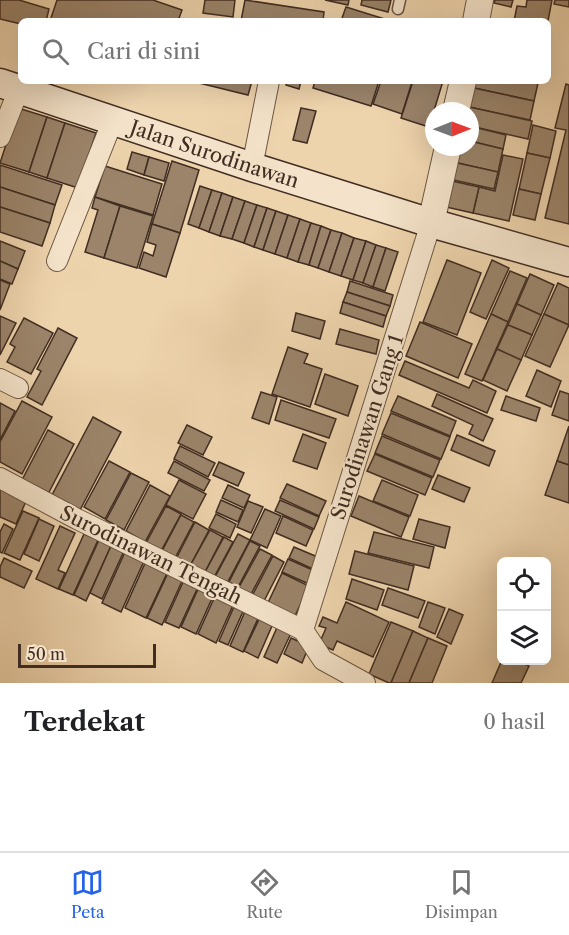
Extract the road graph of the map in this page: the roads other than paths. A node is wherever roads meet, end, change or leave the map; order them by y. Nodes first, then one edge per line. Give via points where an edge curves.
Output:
1 (480, 0) edge
2 (477, 18) edge
3 (268, 84) edge
4 (461, 84) edge
5 (10, 86) edge
6 (458, 102) edge
7 (113, 120) junction
8 (0, 137) edge
9 (446, 156) edge
10 (252, 167) junction
11 (431, 224) junction
12 (57, 261) dead end
13 (569, 262) edge
14 (0, 478) edge
15 (303, 630) junction
16 (366, 683) edge

1 - 2 street
3 - 10 street
4 - 6 street
5 - 7 main road, Jalan Surodinawan
5 - 8 street
7 - 10 main road, Jalan Surodinawan
7 - 12 street
9 - 11 street
10 - 11 main road, Jalan Surodinawan
11 - 13 main road, Jalan Surodinawan
11 - 15 street, Surodinawan Gang 1
14 - 15 street, Surodinawan Tengah
15 - 16 street via 322,660

